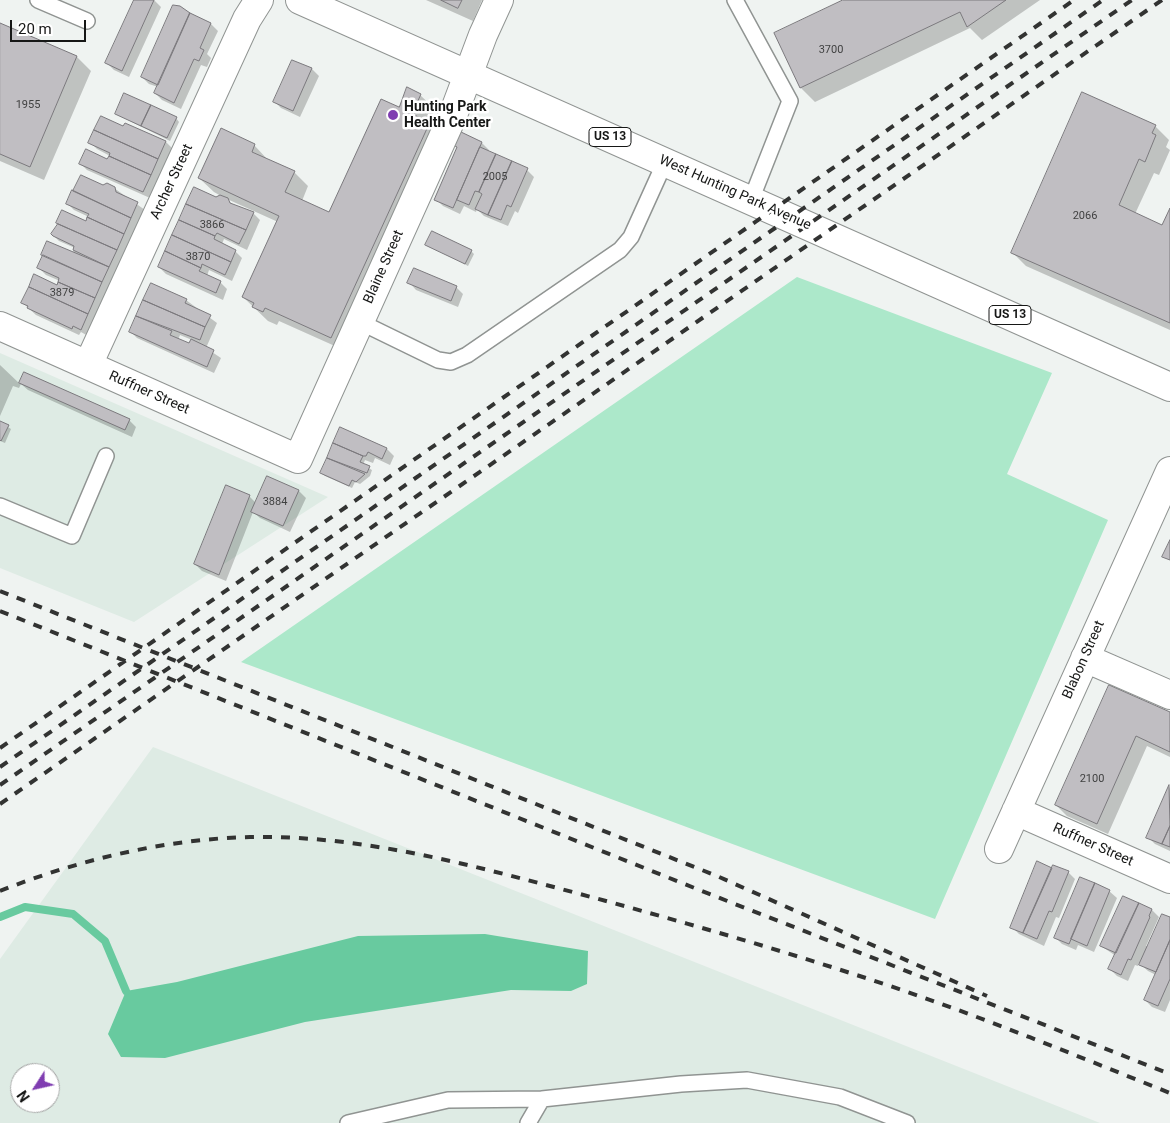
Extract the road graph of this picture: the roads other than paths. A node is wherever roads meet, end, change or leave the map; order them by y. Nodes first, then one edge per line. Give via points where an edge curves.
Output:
1 (38, 0) edge
2 (259, 0) edge
3 (300, 0) edge
4 (499, 0) edge
5 (735, 0) edge
6 (87, 21) dead end
7 (468, 74) junction
8 (665, 162) junction
9 (751, 200) junction
10 (360, 322) junction
11 (0, 326) edge
12 (88, 366) junction
13 (1170, 387) edge
14 (106, 456) dead end
15 (298, 459) joint
16 (1170, 471) edge
17 (0, 506) edge
18 (1085, 658) junction
19 (1170, 694) edge
20 (1016, 811) junction
21 (999, 849) dead end
22 (1170, 879) edge
23 (542, 1099) junction
24 (348, 1123) edge
25 (528, 1123) edge
26 (908, 1123) edge

1 - 6 lane
2 - 12 street, Archer Street via 247,19
3 - 7 street, West Hunting Park Avenue / US 13
4 - 7 street, Blaine Street
5 - 9 lane via 790,102
7 - 8 street, West Hunting Park Avenue / US 13
7 - 10 street, Blaine Street via 453,115
8 - 9 street, West Hunting Park Avenue / US 13
8 - 10 lane via 631,237 620,250 467,355 451,362 438,360
9 - 13 street, West Hunting Park Avenue / US 13
10 - 15 street, Blaine Street
11 - 12 street, Ruffner Street
12 - 15 street, Ruffner Street
14 - 17 lane via 72,536
16 - 18 street, Blabon Street
18 - 19 street
18 - 20 street, Blabon Street
20 - 21 street, Blabon Street
20 - 22 street, Ruffner Street
23 - 24 lane via 448,1100
23 - 25 lane
23 - 26 lane via 747,1080 840,1097

